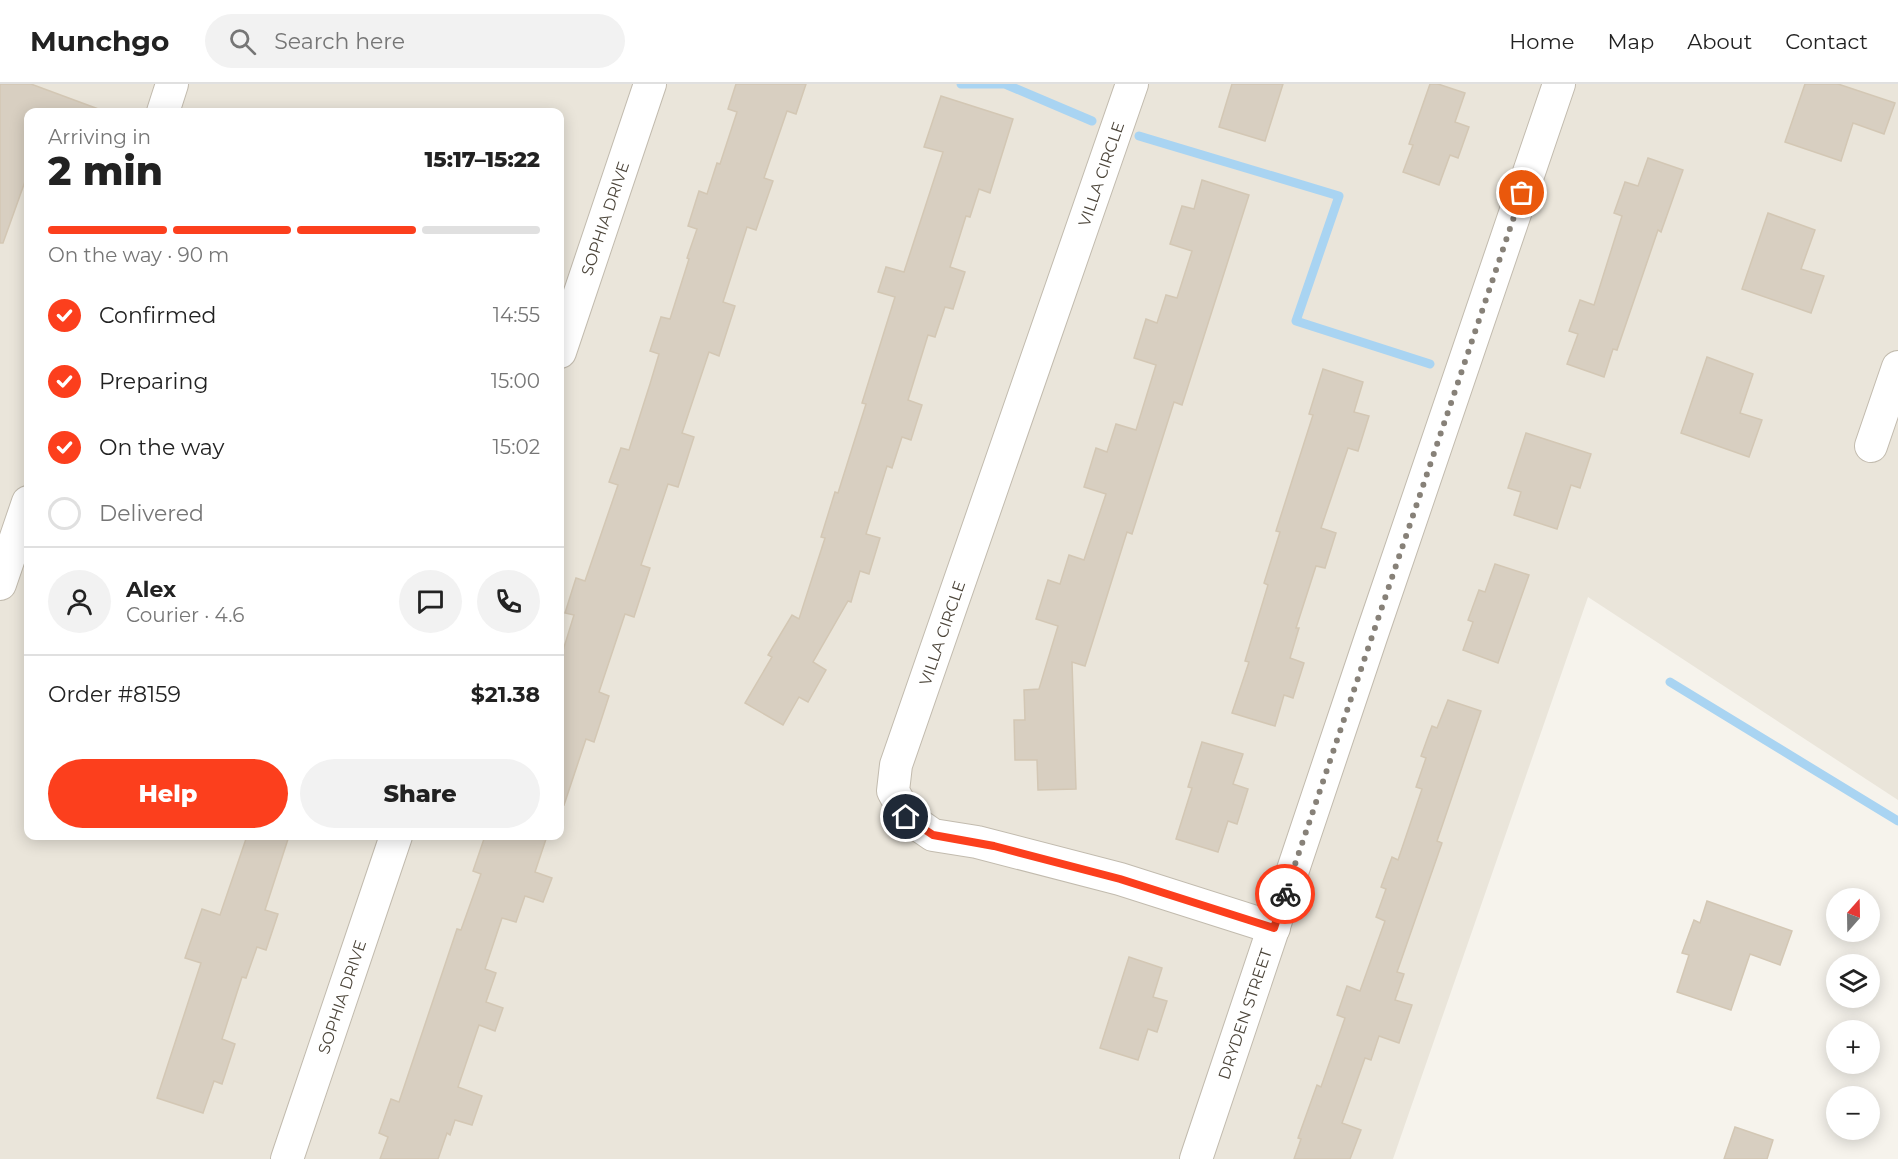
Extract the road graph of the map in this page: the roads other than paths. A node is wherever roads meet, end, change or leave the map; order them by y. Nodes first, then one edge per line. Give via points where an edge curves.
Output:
1 (172, 84) edge
2 (650, 84) edge
3 (1132, 84) edge
4 (1559, 84) edge
5 (164, 108) edge
6 (564, 340) edge
7 (1898, 367) edge
8 (1871, 446) dead end
9 (24, 514) edge
10 (0, 584) edge
11 (395, 840) edge
12 (1274, 928) junction
13 (287, 1159) edge
14 (1196, 1159) edge

1 - 5 street
2 - 6 street, SOPHIA DRIVE
3 - 12 street, VILLA CIRCLE via 896,765 893,791 906,817 933,835 1120,879
4 - 12 street, DRYDEN STREET
7 - 8 street
9 - 10 street
11 - 13 street, SOPHIA DRIVE
12 - 14 street, DRYDEN STREET

